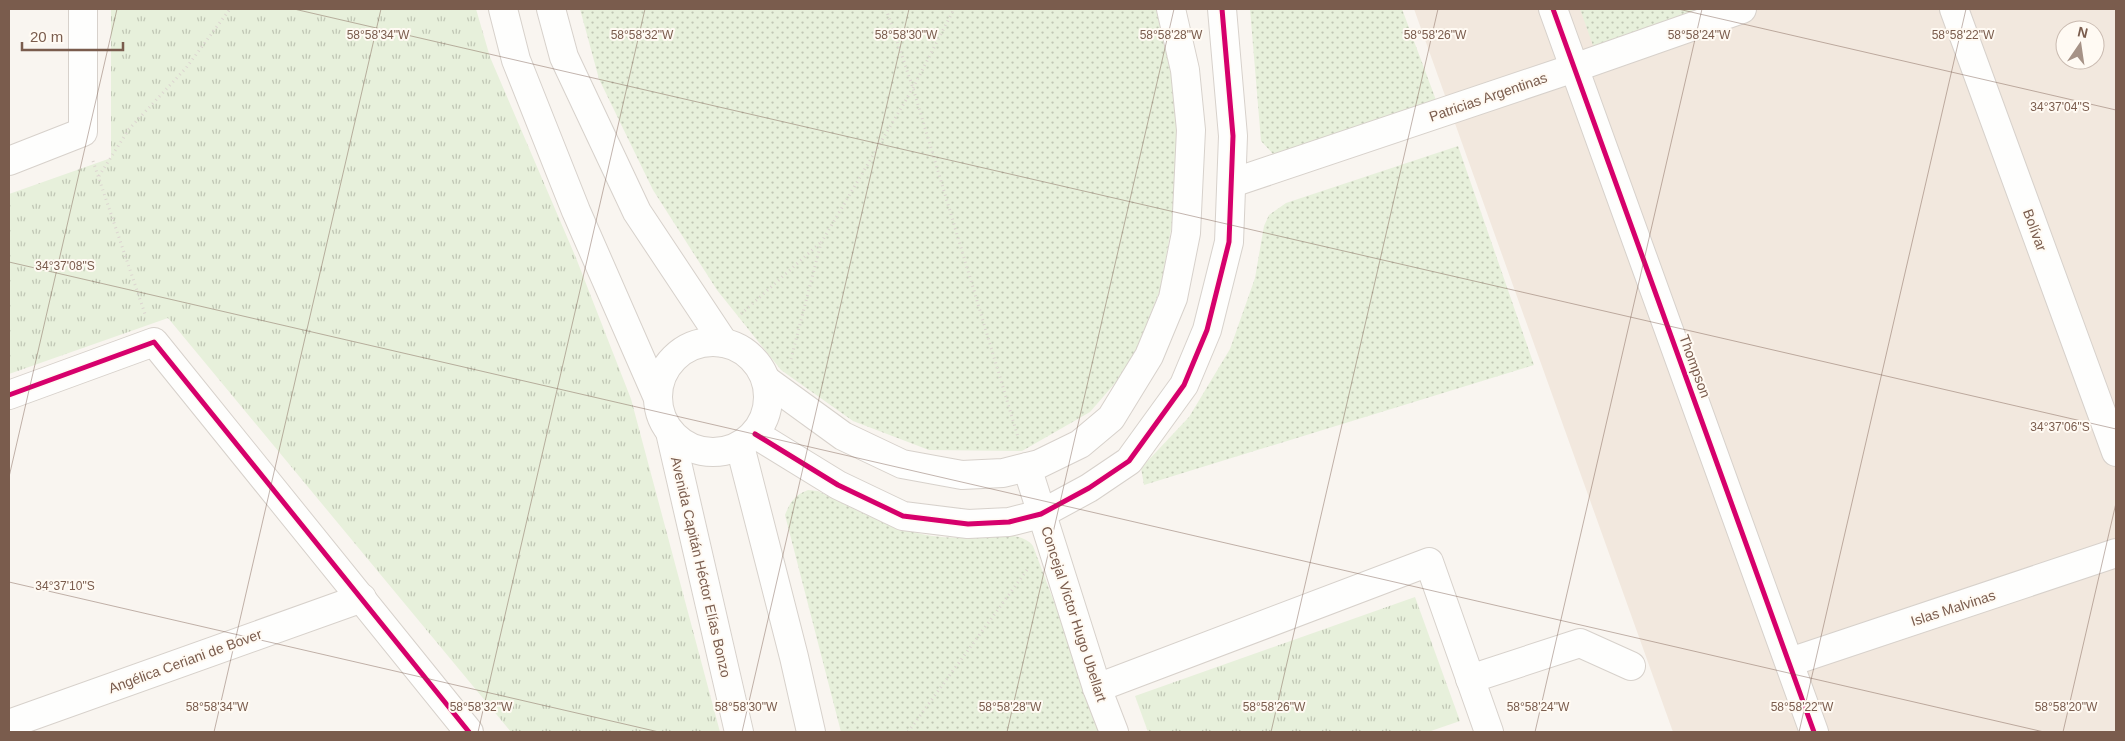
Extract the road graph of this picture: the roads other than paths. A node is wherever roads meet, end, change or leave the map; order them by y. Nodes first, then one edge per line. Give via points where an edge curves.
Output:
1 (83, 9) edge
2 (503, 9) edge
3 (551, 9) edge
4 (1171, 9) edge
5 (1222, 9) edge
6 (1552, 9) edge
7 (1742, 9) edge
8 (1954, 9) edge
9 (1574, 68) junction
10 (9, 160) edge
11 (1232, 183) junction
12 (721, 338) junction
13 (774, 386) junction
14 (9, 395) edge
15 (658, 396) junction
16 (670, 432) junction
17 (747, 440) junction
18 (2116, 452) edge
19 (1027, 467) junction
20 (1041, 514) junction
21 (2116, 553) edge
22 (362, 598) junction
23 (1790, 662) junction
24 (1631, 666) dead end
25 (1470, 679) junction
26 (1097, 688) junction
27 (9, 724) edge
28 (470, 732) edge
29 (739, 732) edge
30 (811, 732) edge
31 (1114, 732) edge
32 (1489, 732) edge
33 (1814, 732) edge

1 - 10 street via 83,132
2 - 15 street via 516,60 576,211
3 - 12 street via 564,56 636,212
4 - 19 street via 1185,70 1191,130 1186,233 1173,298 1149,356 1111,418 1080,444
5 - 11 street via 1233,136
6 - 9 street, Thompson
7 - 9 street, Patricias Argentinas
8 - 18 street, Bolívar
9 - 11 street, Patricias Argentinas
9 - 23 street, Thompson
11 - 20 street via 1229,242 1207,330 1184,385 1129,461
12 - 13 street via 742,350
12 - 15 street via 686,349 671,361 661,377
13 - 17 street via 765,418
13 - 19 street via 843,436 902,464 962,475 1004,473
14 - 22 street via 154,342
15 - 16 street via 660,415
16 - 17 street via 684,444 702,451 722,452
16 - 29 street, Avenida Capitán Héctor Elías Bonzo
17 - 20 street via 903,516 968,524 1009,522
17 - 30 street
19 - 20 street, Concejal Victor Hugo Ubellart
20 - 26 street, Concejal Victor Hugo Ubellart
21 - 23 street, Islas Malvinas
22 - 27 street, Angélica Ceriani de Bover
22 - 28 street
23 - 33 street, Thompson
24 - 25 street via 1580,643
25 - 26 street via 1429,562
25 - 32 street
26 - 31 street, Concejal Victor Hugo Ubellart

